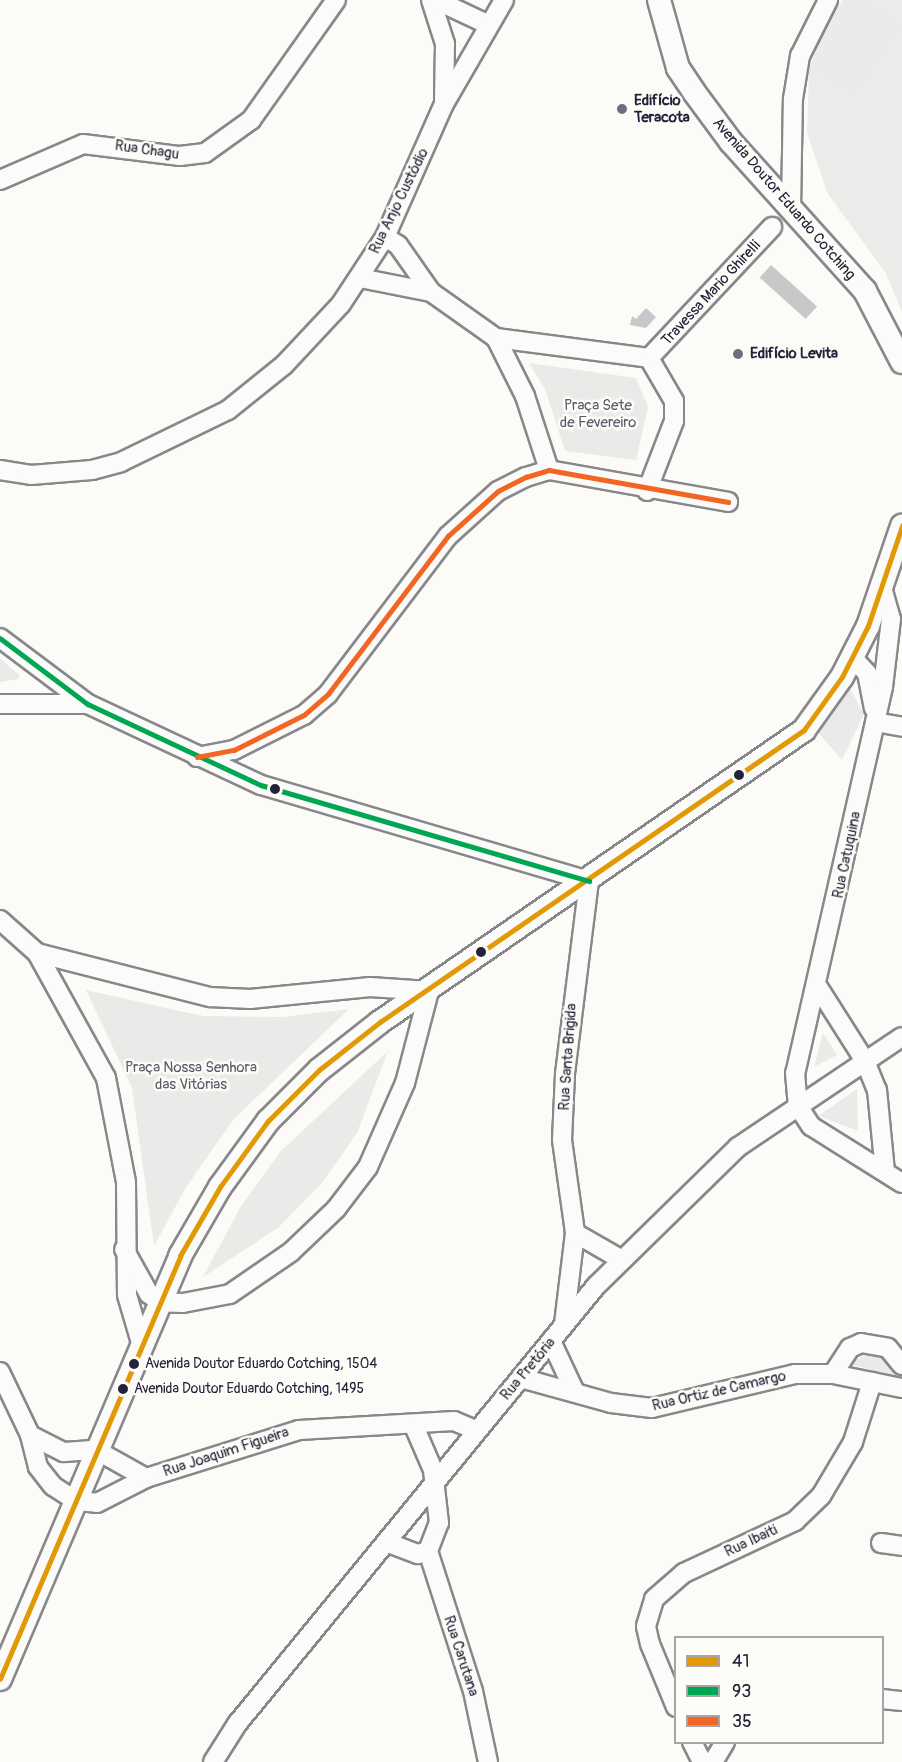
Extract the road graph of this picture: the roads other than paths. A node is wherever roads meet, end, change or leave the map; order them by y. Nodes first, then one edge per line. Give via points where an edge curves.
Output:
1 (336, 0) edge
2 (434, 0) edge
3 (504, 0) edge
4 (659, 0) edge
5 (828, 0) edge
6 (488, 24) junction
7 (444, 104) junction
8 (3, 175) edge
9 (791, 209) junction
10 (772, 227) dead end
11 (385, 237) junction
12 (404, 259) junction
13 (360, 278) junction
14 (390, 284) junction
15 (431, 292) junction
16 (496, 338) junction
17 (649, 358) junction
18 (902, 362) edge
19 (549, 470) junction
20 (0, 471) edge
21 (647, 491) junction
22 (728, 502) dead end
23 (902, 526) edge
24 (883, 591) junction
25 (0, 638) edge
26 (852, 657) junction
27 (0, 704) edge
28 (88, 704) junction
29 (875, 722) junction
30 (902, 727) edge
31 (197, 757) junction
32 (589, 881) junction
33 (0, 921) edge
34 (37, 953) junction
35 (818, 987) junction
36 (429, 991) junction
37 (902, 1037) edge
38 (866, 1061) junction
39 (798, 1106) junction
40 (885, 1172) junction
41 (902, 1183) edge
42 (575, 1233) junction
43 (124, 1250) junction
44 (622, 1260) junction
45 (160, 1302) junction
46 (564, 1324) junction
47 (551, 1341) junction
48 (141, 1343) junction
49 (902, 1365) edge
50 (0, 1372) edge
51 (833, 1374) junction
52 (521, 1378) junction
53 (872, 1382) junction
54 (902, 1388) edge
55 (574, 1390) junction
56 (414, 1426) junction
57 (477, 1431) junction
58 (30, 1435) junction
59 (96, 1450) junction
60 (146, 1478) junction
61 (436, 1481) junction
62 (76, 1501) junction
63 (386, 1542) junction
64 (881, 1543) dead end
65 (902, 1546) edge
66 (428, 1551) junction
67 (0, 1679) edge
68 (673, 1697) edge
69 (884, 1699) edge
70 (902, 1701) edge
71 (693, 1744) edge
72 (724, 1744) edge
73 (213, 1762) edge
74 (488, 1762) edge
75 (702, 1762) edge
76 (713, 1762) edge

1 - 8 street, Rua Chagu via 251,120 205,153 180,156 83,144
2 - 6 street
2 - 7 street via 445,44
3 - 6 street, Rua Anjo Custódio
4 - 9 main road, Avenida Doutor Eduardo Cotching via 678,68 731,142
5 - 9 street via 800,56 793,99
6 - 7 street, Rua Anjo Custódio
7 - 11 street, Rua Anjo Custódio
9 - 18 main road, Avenida Doutor Eduardo Cotching via 865,291
10 - 17 street, Travessa Mario Ghirelli
11 - 12 street via 398,245
11 - 13 street, Rua Anjo Custódio
12 - 14 street
12 - 15 street
13 - 14 street
13 - 20 street, Rua Anjo Custódio via 284,365 228,410 150,450 92,470 30,475
14 - 15 street
15 - 16 street
16 - 17 street
16 - 19 street via 532,415
17 - 21 street via 674,401 675,421
19 - 21 street
19 - 31 street via 498,491 469,513 328,694 304,715 234,750
21 - 22 street
23 - 24 main road
24 - 26 main road
24 - 29 street, Rua Catuquina via 891,619
25 - 28 street
26 - 29 street, Rua Catuquina via 867,673
26 - 32 main road via 804,730
27 - 28 street
28 - 31 street
29 - 30 street
29 - 35 street, Rua Catuquina
31 - 32 street via 261,785
32 - 36 main road
32 - 42 street, Rua Santa Brigida via 571,1003 562,1140
33 - 34 street
34 - 36 street via 210,997 250,999 370,987
34 - 43 street via 94,1050 109,1088 126,1182
35 - 38 street
35 - 39 street, Rua Catuquina via 798,1047
36 - 45 main road via 319,1070 268,1121 220,1187
36 - 45 street via 393,1116 368,1167 336,1209 291,1252 230,1294
37 - 38 street, Rua Pretória
38 - 39 street, Rua Pretória
38 - 40 street via 877,1090
39 - 40 street via 811,1126
39 - 44 street, Rua Pretória via 695,1183
40 - 41 street
42 - 44 street
42 - 46 street, Rua Santa Brigida
43 - 45 street via 137,1281
43 - 48 street via 127,1295
44 - 46 street, Rua Pretória
45 - 48 main road
46 - 47 street, Rua Pretória
47 - 52 street, Rua Pretória
47 - 55 street
48 - 59 main road
49 - 51 street via 888,1348 861,1343 850,1348
50 - 58 street
51 - 53 street, Rua Ortiz de Camargo
51 - 55 street, Rua Ortiz de Camargo via 770,1376 652,1408 611,1403
52 - 55 street, Rua Ortiz de Camargo
52 - 57 street, Rua Pretória
53 - 54 street, Rua Ortiz de Camargo
53 - 68 street, Rua Ibaiti via 853,1443 821,1496 795,1521 684,1573 654,1599 646,1626
56 - 57 street, Rua Joaquim Figueira via 454,1421
56 - 60 street, Rua Joaquim Figueira via 299,1430
56 - 61 street
57 - 61 street, Rua Pretória
58 - 59 street via 64,1452
58 - 62 street via 38,1467
59 - 60 street, Rua Joaquim Figueira
59 - 62 main road
60 - 62 street, Rua Joaquim Figueira via 97,1503
61 - 63 street, Rua Pretória
61 - 66 street via 441,1508
62 - 67 main road
63 - 66 street via 409,1554
63 - 73 street, Rua Pretória via 237,1724
64 - 65 street
66 - 74 street, Rua Carutana via 473,1692
69 - 70 street
71 - 75 street
72 - 76 street

